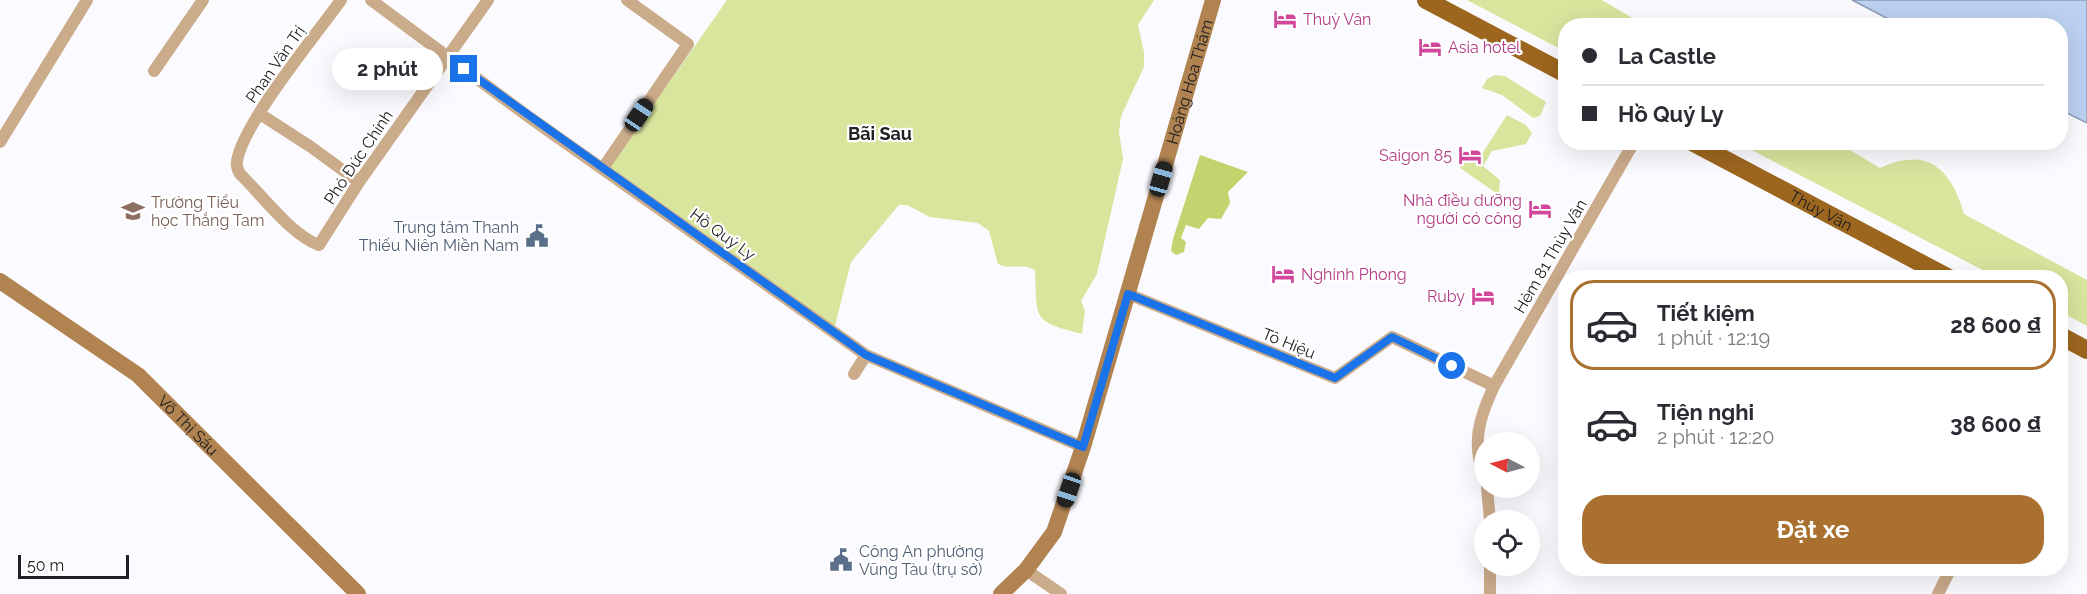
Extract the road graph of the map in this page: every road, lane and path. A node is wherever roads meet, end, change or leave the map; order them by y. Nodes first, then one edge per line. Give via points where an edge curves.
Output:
1 (87, 0) edge
2 (202, 0) edge
3 (341, 0) edge
4 (371, 0) edge
5 (488, 0) edge
6 (627, 0) edge
7 (1213, 0) edge
8 (1426, 0) edge
9 (448, 57) junction
10 (154, 70) dead end
11 (1558, 70) edge
12 (260, 114) junction
13 (0, 142) edge
14 (1629, 150) edge
15 (1707, 150) edge
16 (603, 168) junction
17 (359, 182) junction
18 (319, 245) joint
19 (1561, 270) edge
20 (1934, 270) edge
21 (1558, 274) edge
22 (0, 281) edge
23 (1128, 294) junction
24 (2068, 344) edge
25 (2087, 350) edge
26 (866, 355) junction
27 (854, 374) dead end
28 (1494, 386) junction
29 (1477, 432) edge
30 (1083, 447) junction
31 (1026, 570) junction
32 (1490, 576) edge
33 (1947, 576) edge
34 (358, 594) edge
35 (1001, 594) edge
36 (1061, 594) edge
37 (1490, 594) edge
38 (1938, 594) edge

1 - 13 street
2 - 10 street
3 - 12 street, Phan Văn Trị
4 - 9 street, Hồ Quý Ly
5 - 9 street, Phó Đức Chính
6 - 16 street via 688,44
7 - 23 main road, Hoàng Hoa Thám
8 - 11 main road
9 - 16 street, Hồ Quý Ly
9 - 17 street, Phó Đức Chính
12 - 17 street
12 - 18 street, Phan Văn Trị via 240,148 236,163 240,174 307,242
14 - 19 street, Hẻm 81 Thùy Vân
15 - 20 main road, Thùy Vân
16 - 26 street, Hồ Quý Ly
17 - 18 street, Phó Đức Chính
21 - 28 street, Hẻm 81 Thùy Vân
22 - 34 main road, Võ Thị Sáu via 138,375
23 - 28 street, Tô Hiệu via 1335,378 1392,337
23 - 30 main road, Hoàng Hoa Thám
24 - 25 main road
26 - 27 street
26 - 30 street, Hồ Quý Ly
28 - 29 street, Hẻm 81 Thùy Vân
30 - 31 main road, Hoàng Hoa Thám via 1054,532
31 - 35 main road, Hoàng Hoa Thám
31 - 36 street
32 - 37 street
33 - 38 street

